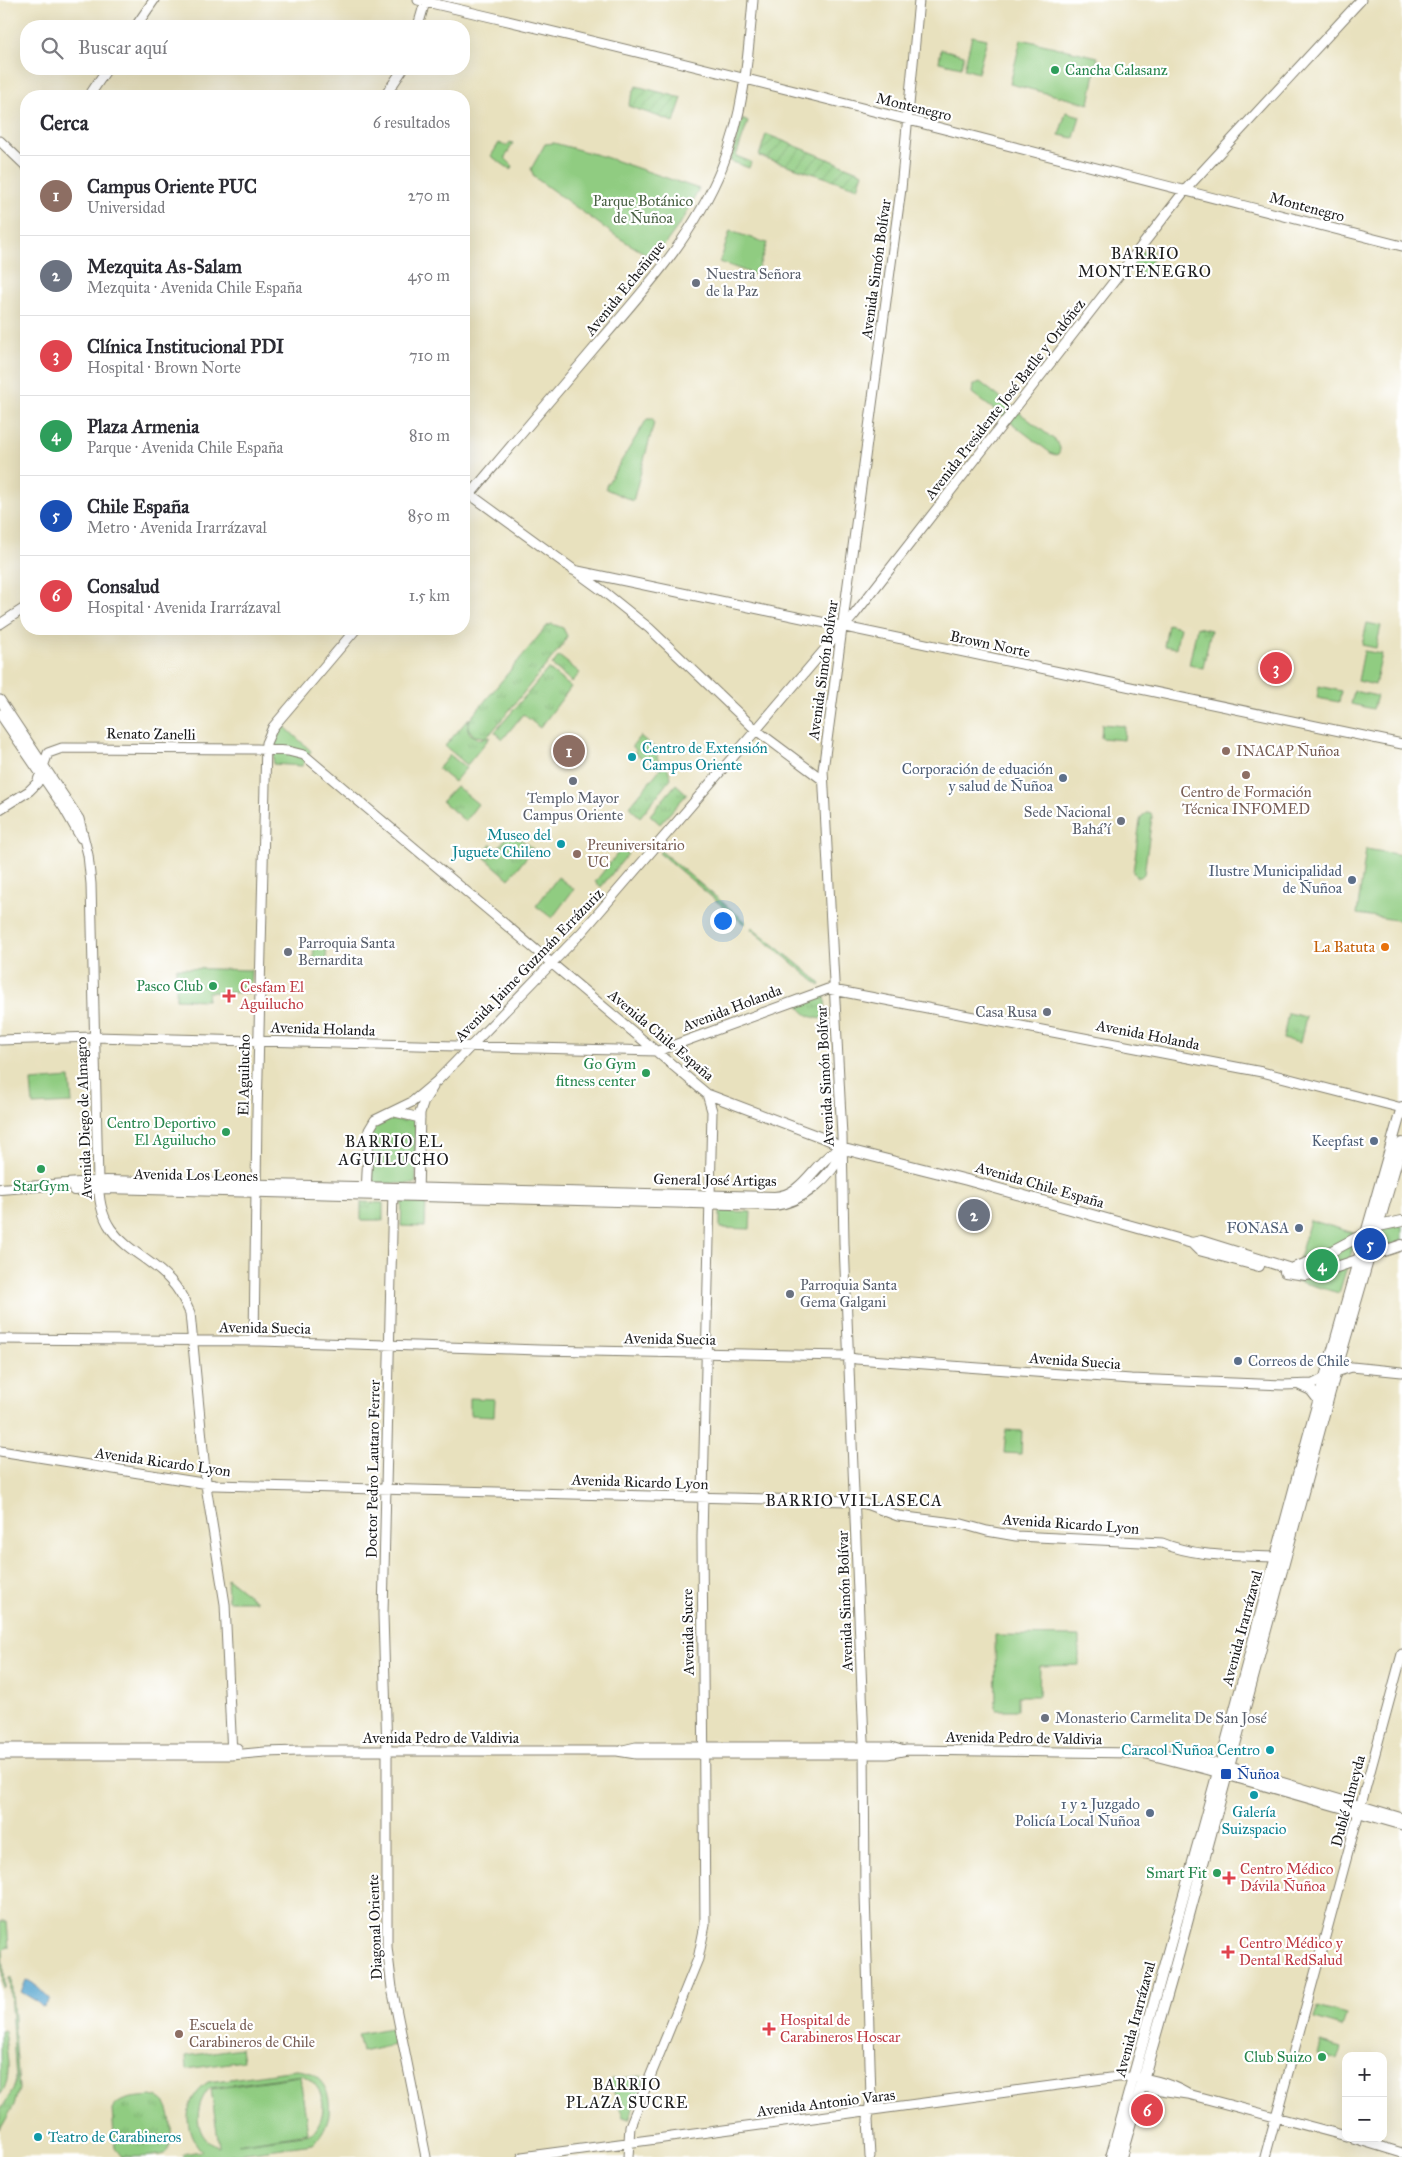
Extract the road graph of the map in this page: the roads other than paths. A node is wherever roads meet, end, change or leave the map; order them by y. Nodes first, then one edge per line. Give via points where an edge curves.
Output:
1 (154, 0) edge
2 (753, 0) edge
3 (919, 0) edge
4 (1361, 0) edge
5 (422, 1) edge
6 (140, 20) edge
7 (419, 20) edge
8 (103, 75) edge
9 (399, 75) edge
10 (746, 79) junction
11 (93, 90) edge
12 (389, 90) edge
13 (908, 120) junction
14 (0, 141) edge
15 (20, 160) edge
16 (1186, 189) junction
17 (1402, 246) edge
18 (470, 490) edge
19 (470, 498) edge
20 (573, 570) junction
21 (607, 577) junction
22 (603, 590) junction
23 (20, 611) edge
24 (0, 624) edge
25 (843, 628) junction
26 (351, 635) edge
27 (0, 700) edge
28 (0, 714) edge
29 (756, 730) junction
30 (1402, 744) edge
31 (266, 749) junction
32 (36, 752) junction
33 (48, 753) junction
34 (44, 764) junction
35 (41, 774) junction
36 (824, 780) junction
37 (0, 809) edge
38 (86, 848) junction
39 (552, 963) junction
40 (835, 990) junction
41 (94, 1037) junction
42 (0, 1040) edge
43 (259, 1041) junction
44 (470, 1046) junction
45 (658, 1051) junction
46 (437, 1081) junction
47 (707, 1094) junction
48 (723, 1101) junction
49 (1402, 1108) edge
50 (712, 1111) junction
51 (394, 1112) junction
52 (420, 1114) junction
53 (1402, 1143) edge
54 (843, 1151) junction
55 (98, 1184) junction
56 (256, 1188) junction
57 (0, 1189) edge
58 (366, 1190) junction
59 (393, 1191) junction
60 (418, 1191) junction
61 (0, 1196) edge
62 (710, 1200) junction
63 (1385, 1203) junction
64 (1402, 1221) edge
65 (1379, 1226) junction
66 (1367, 1232) junction
67 (1192, 1243) junction
68 (1402, 1245) edge
69 (1331, 1252) junction
70 (1371, 1255) junction
71 (1360, 1259) junction
72 (1338, 1267) junction
73 (1354, 1278) junction
74 (0, 1340) edge
75 (193, 1340) junction
76 (254, 1341) junction
77 (389, 1344) junction
78 (706, 1354) junction
79 (849, 1358) junction
80 (1402, 1372) edge
81 (1336, 1373) junction
82 (1324, 1380) junction
83 (1300, 1385) junction
84 (1318, 1399) junction
85 (0, 1451) edge
86 (207, 1484) junction
87 (386, 1490) junction
88 (702, 1497) junction
89 (855, 1501) junction
90 (1276, 1557) junction
91 (1283, 1569) junction
92 (1402, 1654) edge
93 (0, 1748) edge
94 (864, 1750) junction
95 (232, 1751) junction
96 (705, 1751) junction
97 (387, 1752) junction
98 (0, 1755) edge
99 (1224, 1770) junction
100 (1360, 1810) junction
101 (1402, 1818) edge
102 (1402, 1825) edge
103 (1169, 1950) junction
104 (1177, 1960) junction
105 (1140, 2080) junction
106 (869, 2111) junction
107 (1276, 2117) junction
108 (1342, 2135) edge
109 (1367, 2142) edge
110 (627, 2143) junction
111 (1388, 2148) junction
112 (1402, 2148) edge
113 (1402, 2153) edge
114 (426, 2157) edge
115 (522, 2157) edge
116 (628, 2157) edge
117 (870, 2157) edge
118 (1111, 2157) edge
119 (1121, 2157) edge
120 (1265, 2157) edge

1 - 6 street
2 - 10 street, Avenida Echeñique
3 - 13 street, Avenida Simón Bolívar
4 - 16 street, Avenida Presidente José Batlle y Ordóñez
5 - 7 street
5 - 10 street, Montenegro
8 - 11 street
9 - 12 street
10 - 13 street, Montenegro
10 - 18 street, Avenida Echeñique via 723,165 688,232 667,261
13 - 16 street, Montenegro
13 - 25 street, Avenida Simón Bolívar
14 - 15 street
16 - 17 street, Montenegro
16 - 25 street, Avenida Presidente José Batlle y Ordóñez
19 - 20 street
20 - 21 street, Brown Norte
20 - 22 street
21 - 22 street via 602,584
21 - 25 street, Brown Norte
22 - 29 street via 649,628
23 - 24 street
25 - 29 street, Avenida Presidente José Batlle y Ordóñez
25 - 30 street, Brown Norte
25 - 36 street, Avenida Simón Bolívar via 824,755
26 - 31 street via 273,727
27 - 32 street, Avenida Diego de Almagro
28 - 35 street, Avenida Diego de Almagro
29 - 36 street
29 - 39 street, Avenida Jaime Guzmán Errázuriz
31 - 33 street, Renato Zanelli via 68,747
31 - 39 street, Avenida Chile España via 295,752 312,761
31 - 43 street, El Aguilucho
32 - 33 street, Renato Zanelli
32 - 34 street, Avenida Diego de Almagro
33 - 34 street
34 - 35 street
34 - 38 street, Avenida Diego de Almagro via 79,819
35 - 37 street via 29,791
35 - 38 street, Avenida Diego de Almagro
36 - 40 street, Avenida Simón Bolívar
38 - 41 street, Avenida Diego de Almagro via 91,875
39 - 44 street, Avenida Jaime Guzmán Errázuriz
39 - 45 street, Avenida Chile España
40 - 45 street, Avenida Holanda via 821,990
40 - 49 street, Avenida Holanda via 1262,1072
40 - 54 street, Avenida Simón Bolívar
41 - 42 street, Avenida Holanda
41 - 43 street, Avenida Holanda
41 - 55 street, Avenida Diego de Almagro
43 - 44 street, Avenida Holanda
43 - 56 street, El Aguilucho
44 - 45 street, Avenida Holanda
44 - 46 street, Avenida Jaime Guzmán Errázuriz
45 - 47 street, Avenida Chile España
46 - 51 street, Avenida Jaime Guzmán Errázuriz
46 - 52 street, Avenida Jaime Guzmán Errázuriz
47 - 48 street, Avenida Chile España
47 - 50 street, Avenida Sucre
48 - 50 street
48 - 54 street, Avenida Chile España via 831,1141
49 - 66 main road, Avenida Irarrázaval
50 - 62 street, Avenida Sucre
51 - 52 street
51 - 58 street via 379,1117 371,1125
52 - 60 street
53 - 63 main road, Avenida Irarrázaval
54 - 62 main road, General José Artigas via 834,1153 785,1195
54 - 67 main road, Avenida Chile España via 860,1152 958,1177
54 - 79 street, Avenida Simón Bolívar
55 - 56 main road, Avenida Los Leones
55 - 57 main road, Avenida Los Leones
55 - 61 main road, Avenida Los Leones
55 - 75 street, Avenida Diego de Almagro via 102,1210 111,1229 170,1279 183,1298 190,1313
56 - 58 main road, Avenida Los Leones
56 - 76 street, El Aguilucho
58 - 59 main road, General José Artigas
59 - 60 main road, General José Artigas
59 - 77 street, Doctor Pedro Lautaro Ferrer
60 - 62 main road, General José Artigas
62 - 78 street, Avenida Sucre
63 - 64 main road via 1390,1212
63 - 65 main road, Avenida Irarrázaval
64 - 65 main road, Avenida Chile España
65 - 66 main road, Avenida Chile España
65 - 70 main road, Avenida Irarrázaval
66 - 69 main road, Avenida Chile España
66 - 71 main road, Avenida Irarrázaval
67 - 69 main road, Avenida Chile España via 1201,1241 1291,1269
67 - 72 main road, Avenida Chile España via 1199,1250 1294,1274 1312,1274
68 - 70 main road, Avenida Chile España
69 - 72 main road via 1331,1260
70 - 71 main road, Avenida Chile España
70 - 81 main road, Avenida Irarrázaval
71 - 72 main road, Avenida Chile España
71 - 73 main road, Avenida Irarrázaval
72 - 73 main road
73 - 82 main road, Avenida Irarrázaval
74 - 75 street, Avenida Suecia
75 - 76 street, Avenida Suecia
75 - 86 street, Avenida Diego de Almagro
76 - 77 street, Avenida Suecia
77 - 78 street, Avenida Suecia
77 - 87 street, Doctor Pedro Lautaro Ferrer
78 - 79 street, Avenida Suecia
78 - 88 street, Avenida Sucre
79 - 83 street, Avenida Suecia via 1131,1378
79 - 89 street, Avenida Simón Bolívar
80 - 81 street, Avenida Suecia via 1360,1367
81 - 82 street, Avenida Suecia
81 - 91 main road, Avenida Irarrázaval
82 - 83 street, Avenida Suecia
82 - 84 main road, Avenida Irarrázaval
83 - 84 main road via 1311,1390
84 - 90 main road, Avenida Irarrázaval
85 - 86 street, Avenida Ricardo Lyon
86 - 87 street, Avenida Ricardo Lyon
86 - 95 street, Avenida Diego de Almagro via 217,1562 215,1570 226,1615
87 - 88 street, Avenida Ricardo Lyon
87 - 97 street, Doctor Pedro Lautaro Ferrer via 383,1614
88 - 89 street, Avenida Ricardo Lyon
88 - 96 street, Avenida Sucre
89 - 90 street, Avenida Ricardo Lyon via 898,1516 962,1524 1016,1536 1162,1543 1197,1553
89 - 94 street, Avenida Simón Bolívar
90 - 91 main road
90 - 99 main road, Avenida Irarrázaval
91 - 99 main road, Avenida Irarrázaval
92 - 100 street, Dublé Almeyda
93 - 95 street, Avenida Pedro de Valdivia
94 - 96 street, Avenida Pedro de Valdivia
94 - 99 street, Avenida Pedro de Valdivia via 891,1747 902,1750 1170,1754
94 - 106 street, Avenida Simón Bolívar
95 - 97 street, Avenida Pedro de Valdivia
95 - 98 street, Avenida Pedro de Valdivia
96 - 97 street, Avenida Pedro de Valdivia via 636,1754 617,1751
96 - 110 street, Avenida Sucre via 704,1938 630,2126
97 - 114 street, Diagonal Oriente via 388,1962
99 - 100 street, Avenida Pedro de Valdivia
99 - 103 main road, Avenida Irarrázaval
99 - 104 main road, Avenida Irarrázaval
100 - 101 street, Avenida Pedro de Valdivia
100 - 102 street, Avenida Pedro de Valdivia
100 - 107 street, Dublé Almeyda
103 - 104 main road
103 - 105 main road, Avenida Irarrázaval
104 - 105 main road, Avenida Irarrázaval
105 - 106 street, Avenida Antonio Varas via 1118,2077
105 - 107 street, Avenida Antonio Varas
105 - 118 main road, Avenida Irarrázaval
105 - 119 main road, Avenida Irarrázaval
106 - 110 street, Avenida Antonio Varas
106 - 117 street, Avenida Simón Bolívar
107 - 108 street, Avenida Antonio Varas
107 - 120 street, Dublé Almeyda
109 - 111 street
110 - 115 street, Avenida Antonio Varas
110 - 116 street, Avenida Sucre
111 - 112 street
111 - 113 street

